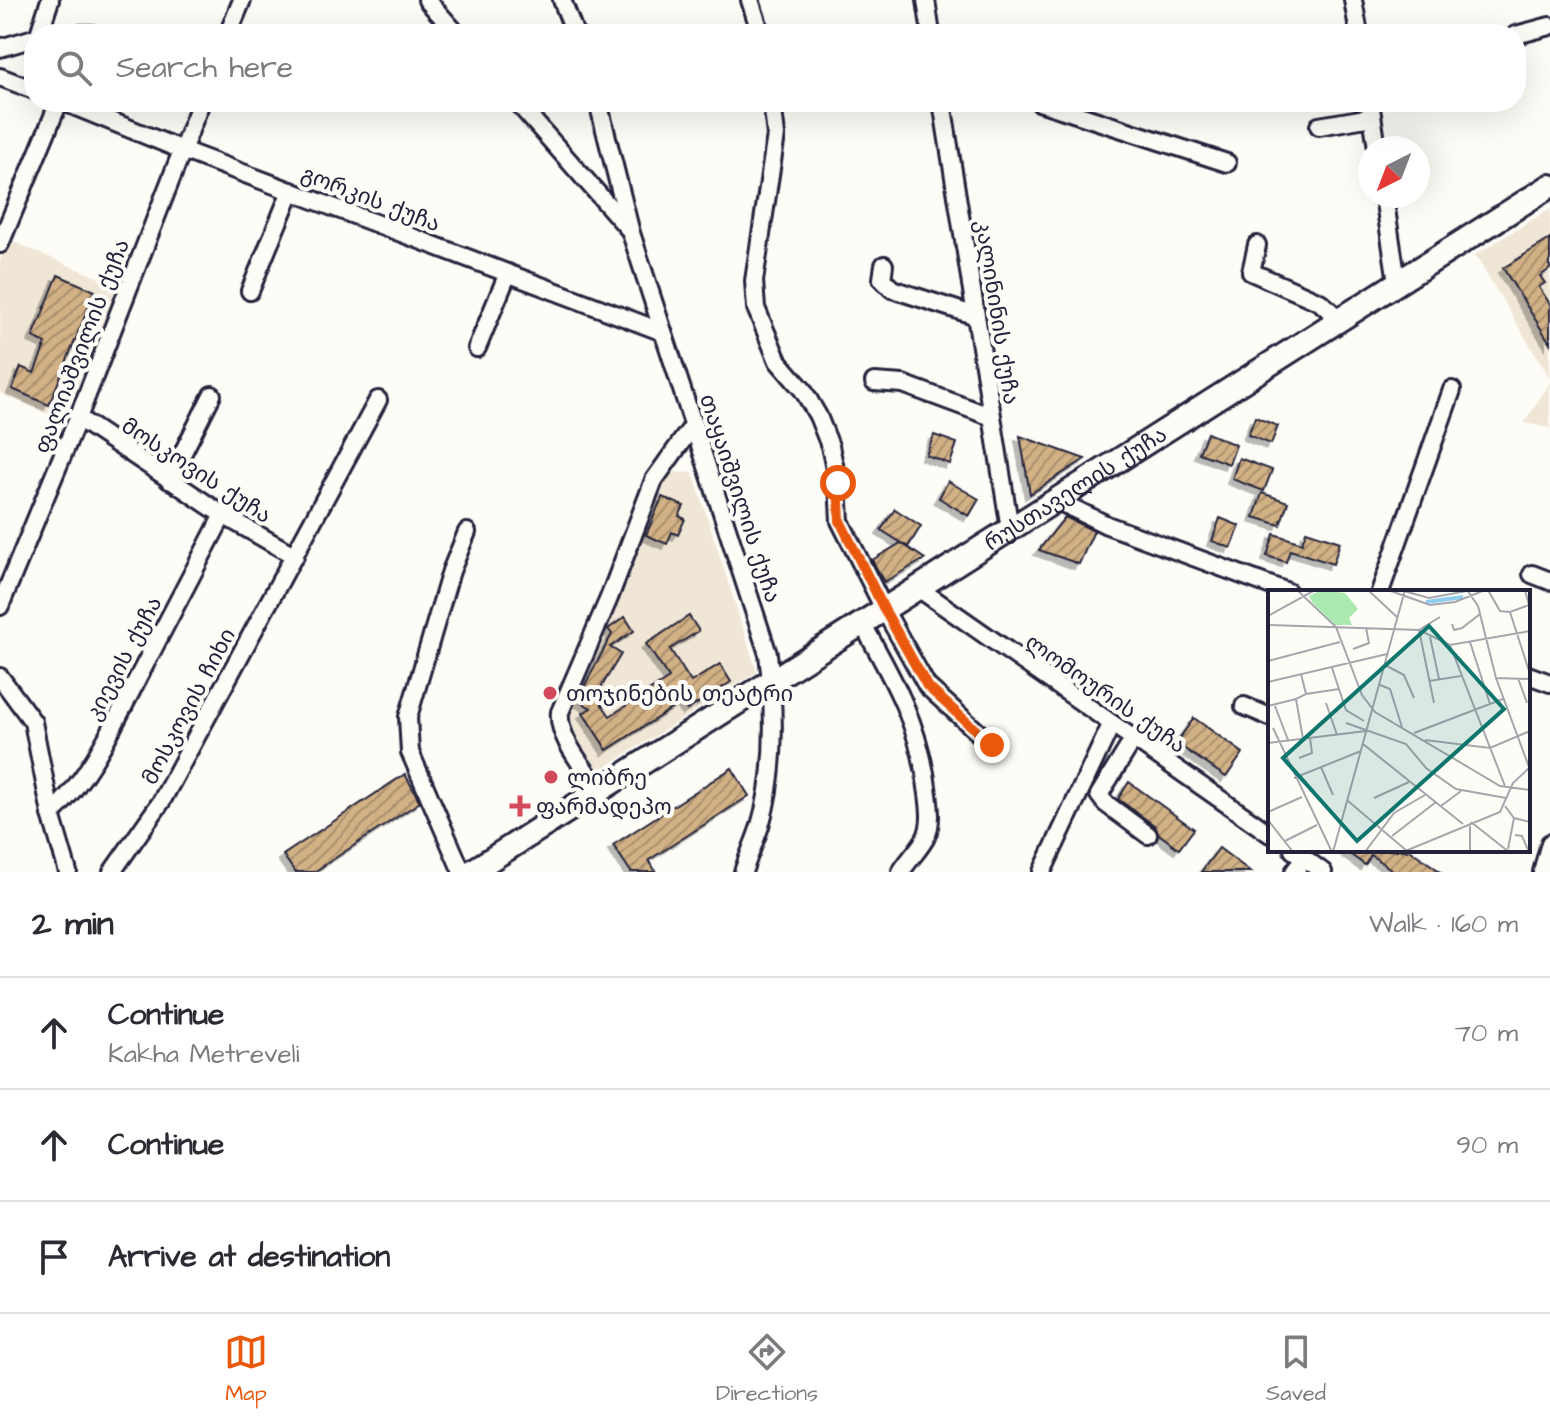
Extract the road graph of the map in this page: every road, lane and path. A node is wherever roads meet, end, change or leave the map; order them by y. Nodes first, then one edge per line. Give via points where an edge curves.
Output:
1 (50, 0) edge
2 (242, 0) edge
3 (427, 0) edge
4 (562, 0) edge
5 (750, 0) edge
6 (926, 0) edge
7 (1353, 0) edge
8 (42, 24) edge
9 (232, 24) edge
10 (448, 24) edge
11 (571, 24) edge
12 (758, 24) edge
13 (930, 24) edge
14 (1357, 24) edge
15 (1550, 26) edge
16 (1526, 32) edge
17 (24, 41) edge
18 (0, 48) edge
19 (0, 77) edge
20 (24, 86) edge
21 (58, 112) edge
22 (87, 112) edge
23 (197, 112) edge
24 (526, 112) edge
25 (601, 112) edge
26 (773, 112) edge
27 (944, 112) edge
28 (1070, 112) edge
29 (1364, 112) edge
30 (1371, 112) edge
31 (1319, 126) dead end
32 (1375, 136) edge
33 (182, 150) junction
34 (1227, 163) dead end
35 (1550, 186) edge
36 (291, 191) junction
37 (1386, 208) edge
38 (631, 233) junction
39 (0, 244) edge
40 (1257, 245) dead end
41 (884, 265) dead end
42 (508, 273) junction
43 (1397, 282) junction
44 (250, 291) dead end
45 (976, 316) junction
46 (1339, 319) junction
47 (663, 332) junction
48 (477, 348) dead end
49 (874, 382) dead end
50 (1452, 390) dead end
51 (212, 395) dead end
52 (378, 400) dead end
53 (992, 417) junction
54 (78, 418) junction
55 (694, 424) junction
56 (169, 480) junction
57 (1056, 500) junction
58 (223, 515) junction
59 (1010, 529) junction
60 (467, 532) dead end
61 (295, 556) junction
62 (1532, 574) dead end
63 (1550, 581) edge
64 (918, 588) junction
65 (1283, 590) edge
66 (1381, 590) edge
67 (0, 606) edge
68 (884, 609) junction
69 (862, 623) junction
70 (1530, 676) edge
71 (771, 680) junction
72 (1550, 683) edge
73 (2, 685) edge
74 (1244, 706) dead end
75 (1268, 716) edge
76 (1111, 725) junction
77 (1133, 740) junction
78 (992, 745) dead end
79 (598, 789) junction
80 (51, 814) junction
81 (1268, 833) edge
82 (1148, 835) dead end
83 (1550, 843) edge
84 (1297, 860) edge
85 (68, 872) edge
86 (112, 872) edge
87 (462, 872) edge
88 (471, 872) edge
89 (743, 872) edge
90 (901, 872) edge
91 (1042, 872) edge
92 (1323, 872) edge
93 (1542, 872) edge

1 - 8 street
2 - 9 street
3 - 10 street
4 - 11 street
5 - 12 street
6 - 13 street
7 - 14 street
15 - 16 street
17 - 18 street
19 - 20 street
21 - 39 street
22 - 33 street, გორკის ქუჩა
23 - 33 street, ფალიაშვილის ქუჩა
24 - 38 street
25 - 38 street, თაყაიშვილის ქუჩა
26 - 68 street via 776,135 755,270 756,308 778,361 818,416 838,483 840,521
27 - 45 street, კალინინის ქუჩა
28 - 34 street
29 - 31 street
30 - 32 street
33 - 36 street, გორკის ქუჩა
33 - 54 street, ფალიაშვილის ქუჩა
35 - 43 main road, რუსთაველის ქუჩა
36 - 42 street, გორკის ქუჩა
36 - 44 street
37 - 43 street
38 - 47 street, თაყაიშვილის ქუჩა
40 - 46 street via 1251,272 1320,302
41 - 45 street via 882,279 892,289
42 - 47 street, გორკის ქუჩა
42 - 48 street
43 - 46 main road, რუსთაველის ქუჩა
45 - 53 street, კალინინის ქუჩა
46 - 57 main road, რუსთაველის ქუჩა
47 - 55 street, თაყაიშვილის ქუჩა
49 - 53 street via 903,384
50 - 66 street
51 - 56 street
52 - 61 street, მოსკოვის ჩიხი
53 - 59 street, კალინინის ქუჩა
54 - 56 street, მოსკოვის ქუჩა
54 - 67 street, ფალიაშვილის ქუჩა
55 - 71 street, თაყაიშვილის ქუჩა via 768,654
55 - 79 street via 654,480 560,712 565,736
56 - 58 street, მოსკოვის ქუჩა
57 - 59 main road, რუსთაველის ქუჩა
57 - 65 street via 1107,525
58 - 61 street, მოსკოვის ქუჩა
58 - 80 street, კიევის ქუჩა via 115,723
59 - 64 main road, რუსთაველის ქუჩა
60 - 87 street via 408,717 410,752
61 - 86 street, მოსკოვის ჩიხი via 161,802
62 - 63 street
64 - 68 main road, რუსთაველის ქუჩა
64 - 76 street, ლომოურის ქუჩა
68 - 69 main road, რუსთაველის ქუჩა
68 - 78 street via 927,686
69 - 71 main road, რუსთაველის ქუჩა
69 - 90 street via 902,695 927,785 930,821 925,838
70 - 72 street
71 - 79 main road, რუსთაველის ქუჩა
71 - 89 street, თაყაიშვილის ქუჩა via 772,762 760,825
73 - 80 street via 33,722
74 - 75 street
76 - 77 street, ლომოურის ქუჩა
76 - 91 street
77 - 81 street, ლომოურის ქუჩა
77 - 82 street via 1099,795
79 - 88 main road, რუსთაველის ქუჩა
80 - 85 street
83 - 93 street
84 - 92 street

